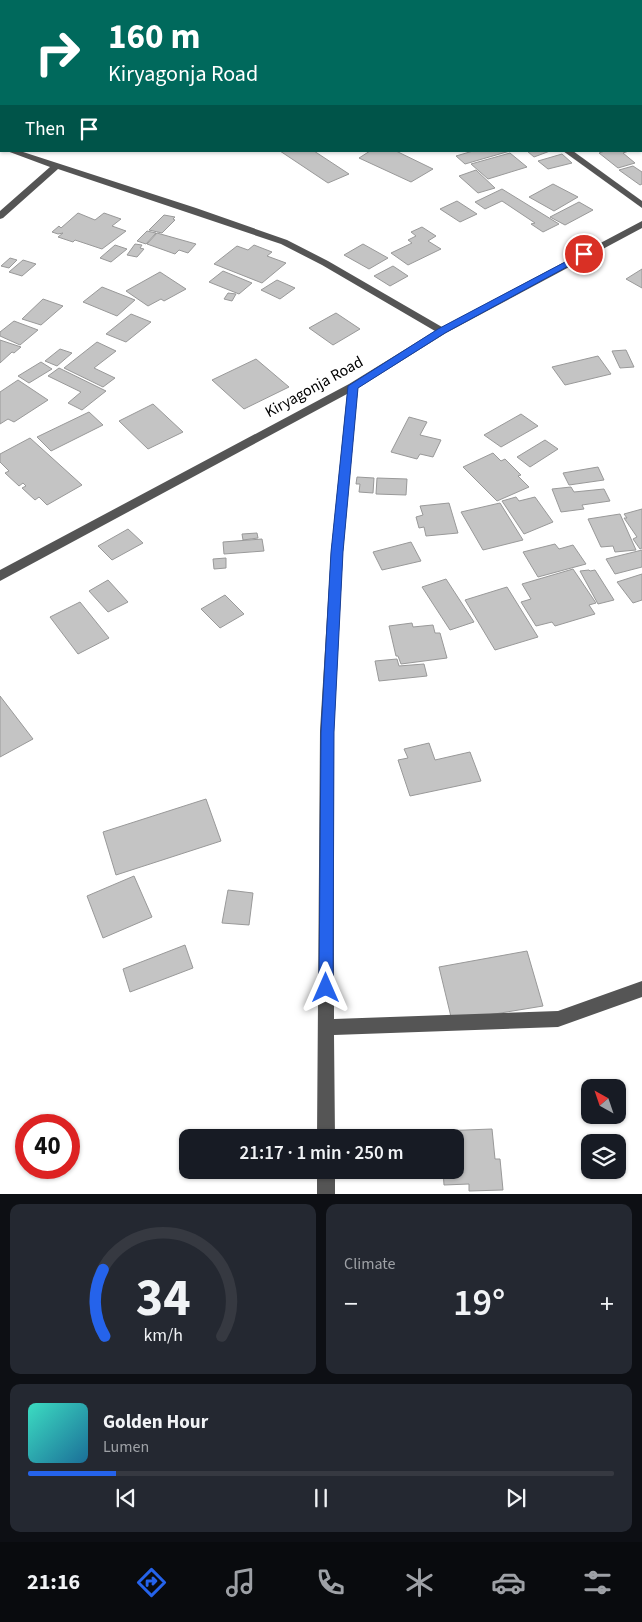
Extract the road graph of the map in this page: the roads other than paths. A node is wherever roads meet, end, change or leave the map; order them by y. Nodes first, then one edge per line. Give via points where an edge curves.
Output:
1 (14, 152) edge
2 (567, 152) edge
3 (56, 166) junction
4 (642, 206) edge
5 (0, 216) edge
6 (642, 224) edge
7 (442, 331) junction
8 (353, 386) junction
9 (0, 576) edge
10 (642, 989) edge
11 (326, 1027) junction
12 (326, 1129) edge
13 (326, 1179) edge
14 (326, 1194) edge

1 - 3 street
2 - 4 street
3 - 5 street
3 - 7 street via 284,242
6 - 7 street, Kiryagonja Road
7 - 8 street, Kiryagonja Road
8 - 9 street, Kiryagonja Road
8 - 11 street via 337,552 327,732
10 - 11 street via 558,1019
11 - 12 street
13 - 14 street

